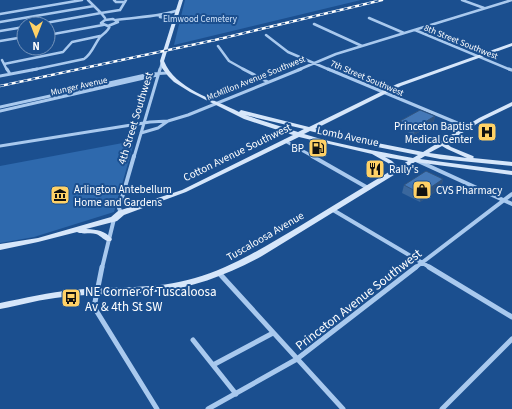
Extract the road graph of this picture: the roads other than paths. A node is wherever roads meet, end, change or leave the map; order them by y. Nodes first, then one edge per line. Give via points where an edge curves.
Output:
1 (82, 0) edge
2 (88, 0) edge
3 (114, 0) edge
4 (181, 0) edge
5 (462, 0) edge
6 (512, 0) edge
7 (126, 1) edge
8 (94, 6) junction
9 (485, 8) junction
10 (178, 10) junction
11 (101, 13) junction
12 (0, 14) edge
13 (369, 18) dead end
14 (105, 19) junction
15 (175, 20) junction
16 (56, 21) edge
17 (117, 21) junction
18 (0, 22) edge
19 (102, 24) junction
20 (314, 24) dead end
21 (110, 25) junction
22 (16, 28) edge
23 (415, 30) junction
24 (0, 31) edge
25 (56, 33) edge
26 (404, 33) junction
27 (266, 35) dead end
28 (100, 36) junction
29 (16, 40) edge
30 (512, 41) edge
31 (0, 43) edge
32 (512, 44) edge
33 (218, 46) dead end
34 (362, 46) junction
35 (477, 56) junction
36 (0, 57) edge
37 (162, 61) junction
38 (2, 62) edge
39 (314, 63) junction
40 (512, 70) edge
41 (167, 73) junction
42 (10, 74) junction
43 (160, 74) junction
44 (0, 76) edge
45 (268, 82) junction
46 (87, 88) junction
47 (90, 91) junction
48 (384, 92) junction
49 (217, 103) junction
50 (512, 104) edge
51 (0, 107) edge
52 (11, 107) junction
53 (230, 110) junction
54 (0, 111) edge
55 (168, 121) junction
56 (322, 123) junction
57 (144, 124) junction
58 (467, 127) junction
59 (309, 130) junction
60 (141, 133) junction
61 (298, 135) junction
62 (347, 139) junction
63 (285, 141) junction
64 (442, 143) junction
65 (0, 146) edge
66 (364, 150) junction
67 (424, 154) junction
68 (415, 159) junction
69 (486, 161) junction
70 (512, 164) edge
71 (479, 169) junction
72 (398, 170) junction
73 (512, 173) edge
74 (512, 176) edge
75 (368, 188) junction
76 (512, 194) edge
77 (503, 200) junction
78 (512, 204) edge
79 (333, 210) junction
80 (121, 213) junction
81 (114, 219) junction
82 (64, 233) junction
83 (108, 239) junction
84 (0, 247) edge
85 (422, 263) junction
86 (219, 274) junction
87 (96, 291) junction
88 (0, 306) edge
89 (512, 317) edge
90 (273, 333) junction
91 (512, 339) edge
92 (193, 340) dead end
93 (297, 359) junction
94 (213, 365) junction
95 (236, 394) junction
96 (157, 409) edge
97 (208, 409) edge
98 (343, 409) edge
99 (442, 409) edge

1 - 12 street
2 - 8 street
3 - 7 street
4 - 10 street, 4th Street Southwest
5 - 9 street
6 - 9 street, McMillon Avenue Southwest
7 - 11 street via 120,10
8 - 11 street
8 - 18 street
9 - 23 street, McMillon Avenue Southwest
10 - 15 street, 4th Street Southwest
10 - 17 street via 168,14
11 - 14 street
11 - 16 street
13 - 26 street
14 - 17 street
14 - 19 street
15 - 17 street via 151,17
15 - 37 street, 4th Street Southwest
17 - 21 street
19 - 21 street
19 - 25 street
20 - 34 street
21 - 28 street via 109,30
22 - 24 street
23 - 26 street, McMillon Avenue Southwest
23 - 35 street, 8th Street Southwest
26 - 34 street, McMillon Avenue Southwest
27 - 39 street, 7th Street Southwest via 280,48
28 - 38 street via 72,42 63,52
28 - 42 street via 91,54 84,59
29 - 31 street
30 - 35 street, Cotton Avenue Southwest
32 - 35 street, Cotton Avenue Southwest
33 - 45 street via 229,61
34 - 39 street, McMillon Avenue Southwest
35 - 40 street, 8th Street Southwest
35 - 48 street, Cotton Avenue Southwest
36 - 38 street
37 - 41 street, Lomb Avenue
37 - 43 street, 4th Street Southwest
38 - 42 street
39 - 45 street, McMillon Avenue Southwest
39 - 48 street, 7th Street Southwest
41 - 43 street, Munger Avenue
41 - 49 street, Lomb Avenue via 186,88
42 - 44 street
43 - 46 street, Munger Avenue
43 - 47 street, Munger Avenue
43 - 57 street, 4th Street Southwest
45 - 49 street, McMillon Avenue Southwest
46 - 47 street
46 - 52 street, Munger Avenue
47 - 52 street, Munger Avenue
48 - 56 street, Cotton Avenue Southwest
48 - 58 street, 7th Street Southwest
49 - 53 street, Lomb Avenue
49 - 55 street, McMillon Avenue Southwest
50 - 58 street, Tuscaloosa Avenue
51 - 52 street, Munger Avenue
52 - 54 street, Munger Avenue
53 - 59 street, Lomb Avenue
53 - 61 street, Lomb Avenue
55 - 57 street, McMillon Avenue Southwest
55 - 60 street via 158,128
56 - 59 street, Cotton Avenue Southwest
56 - 62 street via 332,133
57 - 60 street, 4th Street Southwest
57 - 65 street, McMillon Avenue Southwest
58 - 64 street, Tuscaloosa Avenue
59 - 61 street, Cotton Avenue Southwest
59 - 62 street, Lomb Avenue
60 - 80 street, 4th Street Southwest via 119,208
61 - 63 street, Cotton Avenue Southwest
61 - 66 street, Lomb Avenue
62 - 67 street, Lomb Avenue
63 - 75 street
63 - 80 street, Cotton Avenue Southwest via 184,190
64 - 67 street, Tuscaloosa Avenue
64 - 69 street via 454,151
66 - 68 street, Lomb Avenue
66 - 72 street via 387,160
67 - 68 street, Tuscaloosa Avenue
67 - 69 street, Lomb Avenue
68 - 71 street, Lomb Avenue
68 - 72 street, Tuscaloosa Avenue
68 - 77 street
69 - 70 street, Lomb Avenue
71 - 73 street, Lomb Avenue
71 - 74 street
72 - 75 street, Tuscaloosa Avenue
75 - 79 street, Tuscaloosa Avenue
76 - 77 street, Princeton Avenue Southwest
77 - 78 street
77 - 85 street, Princeton Avenue Southwest
79 - 85 street
79 - 86 street, Tuscaloosa Avenue via 259,254
80 - 81 street, Cotton Avenue Southwest
81 - 82 street, Cotton Avenue Southwest
81 - 83 street
82 - 83 street via 93,231 103,234
82 - 84 street, Cotton Avenue Southwest
83 - 87 street
85 - 89 street
85 - 93 street, Princeton Avenue Southwest
86 - 87 street, Tuscaloosa Avenue via 158,288
86 - 90 street
87 - 88 street, Tuscaloosa Avenue via 51,295
87 - 96 street via 94,307
90 - 93 street
90 - 94 street
91 - 99 street
92 - 94 street
93 - 95 street, Princeton Avenue Southwest
93 - 98 street
94 - 95 street
95 - 97 street, Princeton Avenue Southwest

